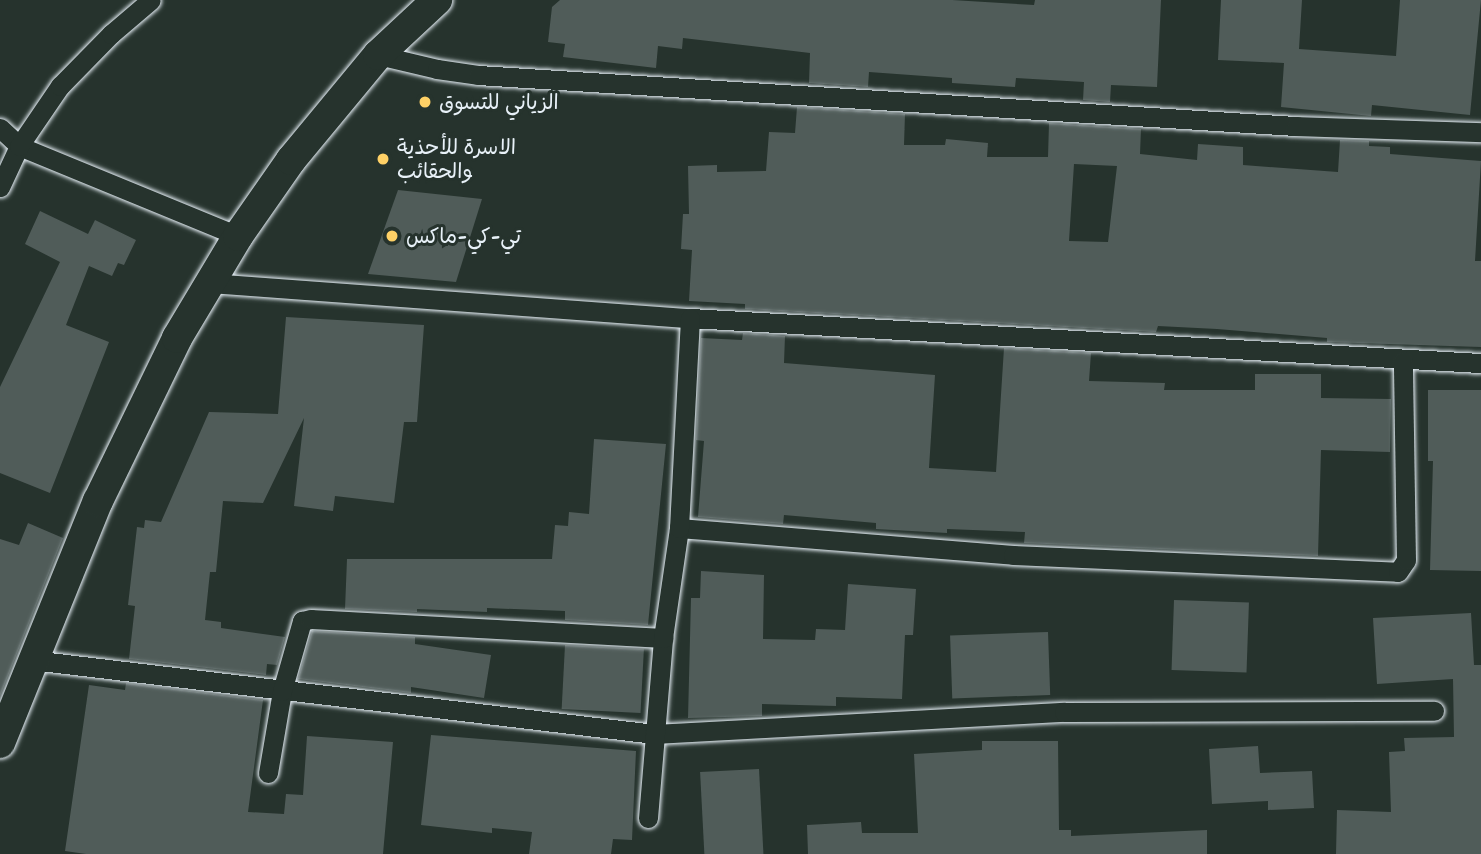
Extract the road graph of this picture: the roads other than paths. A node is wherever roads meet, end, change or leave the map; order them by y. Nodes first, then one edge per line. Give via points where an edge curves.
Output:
1 (151, 0) edge
2 (437, 0) edge
3 (378, 55) junction
4 (0, 128) edge
5 (1481, 132) edge
6 (19, 146) junction
7 (0, 187) edge
8 (238, 236) junction
9 (209, 283) junction
10 (690, 318) junction
11 (1403, 361) junction
12 (1481, 363) edge
13 (679, 528) junction
14 (663, 638) junction
15 (32, 660) junction
16 (282, 691) junction
17 (1434, 710) dead end
18 (654, 734) junction
19 (0, 743) edge
20 (268, 774) dead end
21 (648, 818) dead end

1 - 6 street via 60,86
2 - 3 main road
3 - 5 street via 478,75 1296,126
3 - 8 main road via 291,160
4 - 6 street
6 - 7 street
6 - 8 street
8 - 9 main road
9 - 10 street
9 - 15 main road via 143,404
10 - 11 street
10 - 13 street
11 - 12 street
11 - 13 street via 1406,561 1398,572 1013,555
13 - 14 street
14 - 16 street via 311,619 302,621 297,629
14 - 18 street
15 - 16 street
15 - 19 main road
16 - 18 street
16 - 20 street
17 - 18 street via 1064,712
18 - 21 street

